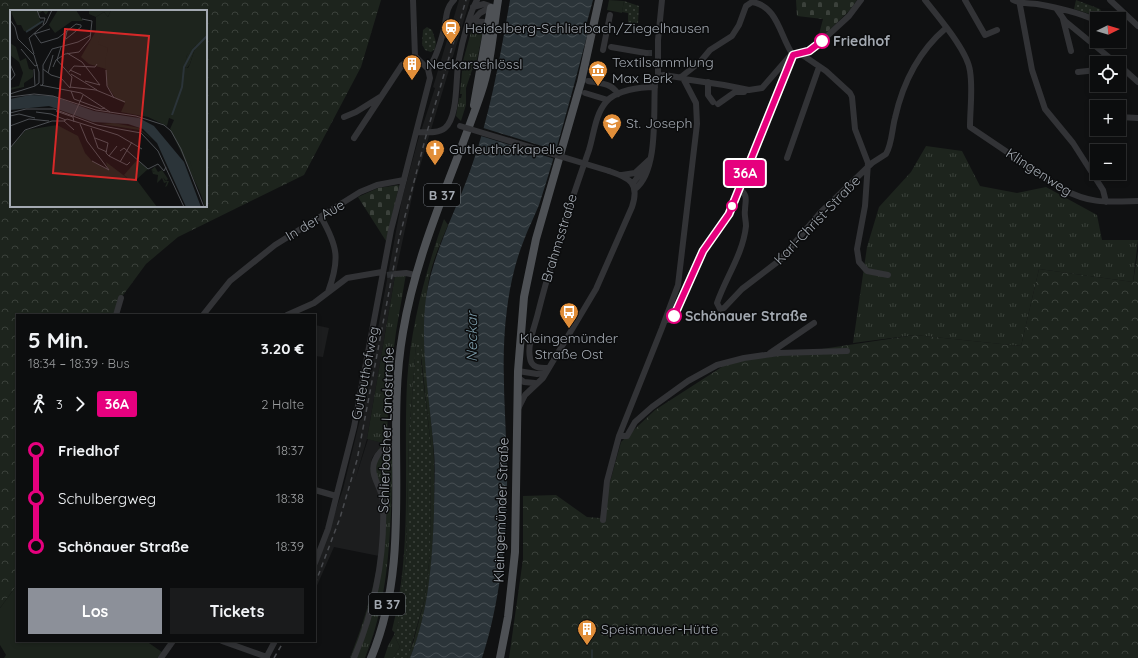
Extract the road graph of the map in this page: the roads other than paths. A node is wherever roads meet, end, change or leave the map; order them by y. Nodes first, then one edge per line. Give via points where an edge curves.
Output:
1 (413, 0) edge
2 (454, 0) edge
3 (477, 0) edge
4 (599, 0) edge
5 (662, 0) edge
6 (861, 0) edge
7 (926, 0) edge
8 (965, 0) edge
9 (1110, 0) edge
10 (754, 1) edge
11 (1017, 1) edge
12 (495, 3) edge
13 (473, 7) junction
14 (1056, 8) junction
15 (1123, 12) edge
16 (610, 15) dead end
17 (1126, 15) edge
18 (1090, 17) edge
19 (1065, 21) junction
20 (470, 24) junction
21 (488, 24) junction
22 (1138, 26) edge
23 (594, 28) junction
24 (946, 28) junction
25 (606, 30) junction
26 (997, 30) dead end
27 (611, 47) dead end
28 (603, 50) dead end
29 (1071, 51) dead end
30 (646, 53) tunnel mouth
31 (801, 54) junction
32 (793, 55) junction
33 (415, 56) junction
34 (1107, 56) edge
35 (819, 67) junction
36 (428, 69) junction
37 (1090, 71) edge
38 (1078, 72) dead end
39 (1126, 72) edge
40 (658, 76) junction
41 (682, 78) junction
42 (588, 81) dead end
43 (708, 82) junction
44 (1138, 82) edge
45 (655, 87) junction
46 (749, 90) junction
47 (585, 93) dead end
48 (618, 94) junction
49 (381, 96) junction
50 (608, 100) junction
51 (472, 115) junction
52 (344, 117) dead end
53 (1126, 117) edge
54 (1138, 118) edge
55 (449, 121) junction
56 (418, 132) junction
57 (354, 138) dead end
58 (787, 158) dead end
59 (650, 159) junction
60 (868, 167) junction
61 (620, 175) junction
62 (404, 180) junction
63 (634, 186) junction
64 (739, 189) junction
65 (1138, 201) edge
66 (1106, 202) junction
67 (321, 216) junction
68 (395, 274) tunnel mouth
69 (384, 275) junction
70 (415, 275) junction
71 (888, 275) dead end
72 (328, 293) junction
73 (122, 298) dead end
74 (300, 313) edge
75 (116, 314) edge
76 (204, 314) edge
77 (665, 320) junction
78 (814, 323) dead end
79 (847, 351) dead end
80 (769, 354) junction
81 (547, 371) junction
82 (517, 374) junction
83 (535, 384) junction
84 (517, 410) junction
85 (618, 436) junction
86 (396, 446) junction
87 (316, 490) edge
88 (336, 496) junction
89 (603, 520) dead end
90 (316, 561) edge
91 (172, 642) edge
92 (225, 642) edge
93 (275, 642) edge
94 (266, 657) edge
95 (161, 658) edge
96 (354, 658) edge
97 (371, 658) edge
98 (500, 658) edge

1 - 33 street
2 - 36 street via 446,12 443,31
3 - 13 street
4 - 23 main road, Kleingemünder Straße
5 - 40 street, Kleingemünder Straße via 656,53
6 - 31 street via 849,16 819,44
7 - 24 street
8 - 26 street via 985,35
9 - 15 street
10 - 32 street via 774,16
10 - 41 street via 746,6 732,36 712,49
11 - 14 street
11 - 66 street via 1032,70 1045,109 1073,143 1103,190
12 - 13 street
12 - 20 street
12 - 21 main road, Schlierbacher Landstraße / B 37
12 - 51 main road, Schlierbacher Landstraße / B 37 via 488,65
13 - 20 street
14 - 18 street
14 - 19 street
16 - 25 street
17 - 22 street
19 - 29 street
19 - 34 street
20 - 21 street
20 - 55 street via 458,60 455,100
21 - 51 main road, Schlierbacher Landstraße / B 37
23 - 25 street
23 - 82 main road, Kleingemünder Straße via 531,261 522,313
24 - 60 street, Karl-Christ-Straße via 928,44 913,69 900,98 888,151
24 - 66 street, Klingenweg via 969,65 970,127 1078,198
25 - 28 street
27 - 30 street
31 - 32 street
31 - 35 street
32 - 46 street via 764,87
32 - 64 street
33 - 36 street
33 - 49 street via 405,62
35 - 58 street
35 - 60 street via 850,94 855,129 865,152
36 - 56 street via 430,78
37 - 38 street
39 - 44 street
40 - 41 street
40 - 45 street, Kleingemünder Straße
41 - 43 street
41 - 77 street via 696,103 698,124 680,272 676,295
42 - 48 street via 607,84
43 - 46 street
43 - 46 street via 708,95 716,103 735,92
45 - 48 street, Brahmsstraße
45 - 59 street, Kleingemünder Straße
47 - 50 street
48 - 50 street, Brahmsstraße
49 - 52 street
49 - 57 street
50 - 81 street, Brahmsstraße via 598,116 562,226 536,320 530,359 537,367
51 - 70 main road, Schlierbacher Landstraße / B 37
53 - 54 street
55 - 56 street via 441,130
55 - 61 street, bridge
56 - 62 street
59 - 61 street via 635,173
59 - 63 street, Kleingemünder Straße
60 - 64 street, Karl-Christ-Straße via 818,215 780,260 742,289 724,308 720,308 717,301 735,262 746,228 746,195
60 - 71 street via 865,206 857,244 858,259 867,272
61 - 63 street
62 - 67 street, In der Aue via 377,185 362,191
62 - 69 street, Gutleuthofweg
63 - 81 street, Kleingemünder Straße via 632,207 596,289
64 - 77 street via 726,220 703,251 673,318
65 - 66 street, Klingenweg
67 - 72 street via 336,249 333,279
67 - 76 street, In der Aue via 275,245 230,281
68 - 70 street
69 - 72 street via 347,278
69 - 88 street, Gutleuthofweg via 354,427
70 - 86 main road, Schlierbacher Landstraße / B 37 via 402,334 398,368
72 - 74 street
73 - 75 street
77 - 85 street
78 - 80 street
79 - 80 street
80 - 85 street via 731,361 702,372 647,411 635,422 627,436
81 - 82 street
81 - 83 street, Kleingemünder Straße
82 - 83 street via 524,382
82 - 84 main road, Kleingemünder Straße
83 - 84 street, Kleingemünder Straße
84 - 98 main road, Kleingemünder Straße via 515,552 508,617
85 - 89 street via 608,477
86 - 96 street via 383,449 374,464 374,476 383,502 381,552 370,608
86 - 97 main road, Schlierbacher Landstraße / B 37 via 396,522 392,570 384,622
87 - 88 street
88 - 90 street, Gutleuthofweg via 324,543
91 - 95 street
92 - 94 street
93 - 94 street

